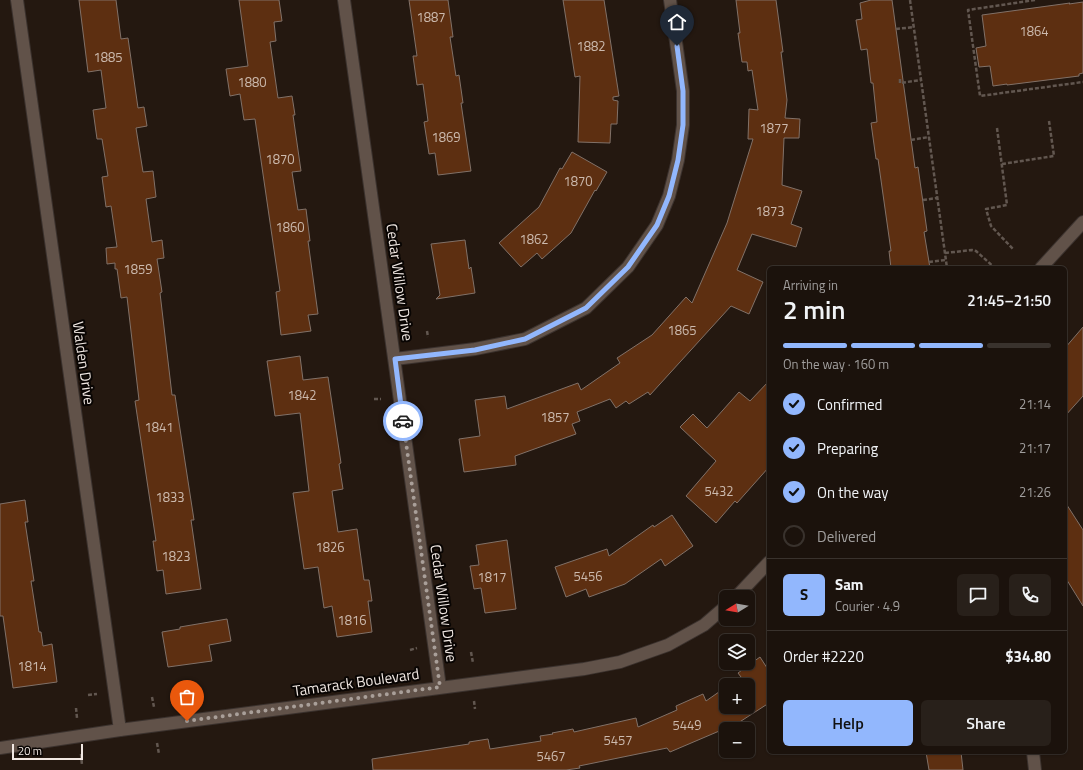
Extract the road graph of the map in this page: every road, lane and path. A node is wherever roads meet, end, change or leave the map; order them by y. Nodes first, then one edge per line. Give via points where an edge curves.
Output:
1 (17, 0) edge
2 (344, 0) edge
3 (670, 0) edge
4 (910, 0) edge
5 (1035, 0) edge
6 (914, 27) junction
7 (896, 29) dead end
8 (900, 79) dead end
9 (921, 80) junction
10 (1083, 82) edge
11 (1049, 121) dead end
12 (997, 128) dead end
13 (929, 137) junction
14 (911, 140) dead end
15 (1002, 164) junction
16 (937, 198) junction
17 (923, 200) dead end
18 (1083, 222) edge
19 (1013, 249) dead end
20 (945, 253) junction
21 (946, 260) junction
22 (929, 262) dead end
23 (947, 266) edge
24 (992, 266) edge
25 (1044, 266) edge
26 (395, 359) junction
27 (383, 398) dead end
28 (374, 399) dead end
29 (767, 564) edge
30 (743, 590) edge
31 (719, 612) edge
32 (471, 652) dead end
33 (473, 663) dead end
34 (440, 687) junction
35 (98, 694) dead end
36 (88, 695) dead end
37 (152, 697) dead end
38 (474, 698) dead end
39 (76, 708) dead end
40 (154, 708) dead end
41 (476, 709) dead end
42 (78, 719) dead end
43 (120, 730) junction
44 (157, 743) dead end
45 (0, 748) edge
46 (81, 753) dead end
47 (159, 754) dead end
48 (1032, 754) edge
49 (82, 765) dead end
50 (1035, 770) edge

1 - 43 street, Walden Drive
2 - 26 street, Cedar Willow Drive
3 - 26 street via 683,91 683,125 678,160 669,196 657,225 628,267 586,308 525,339 475,350
4 - 6 path
5 - 10 path via 968,10 980,96
6 - 7 path
6 - 9 path
8 - 9 path via 900,83
9 - 13 path
11 - 15 path via 1054,156
12 - 15 path
13 - 14 path
13 - 16 path
15 - 19 path via 1007,206 986,209 991,226
16 - 17 path
16 - 20 path
18 - 25 street
20 - 21 path
20 - 24 path via 976,251
21 - 22 path
21 - 23 path
26 - 34 street, Cedar Willow Drive
27 - 28 path
29 - 30 street
31 - 34 street, Tamarack Boulevard via 704,625 668,645 620,662
32 - 33 path
34 - 43 street, Tamarack Boulevard
35 - 36 path
37 - 40 path
38 - 41 path
39 - 42 path
43 - 45 street, Tamarack Boulevard
44 - 47 path
46 - 49 path
48 - 50 street

